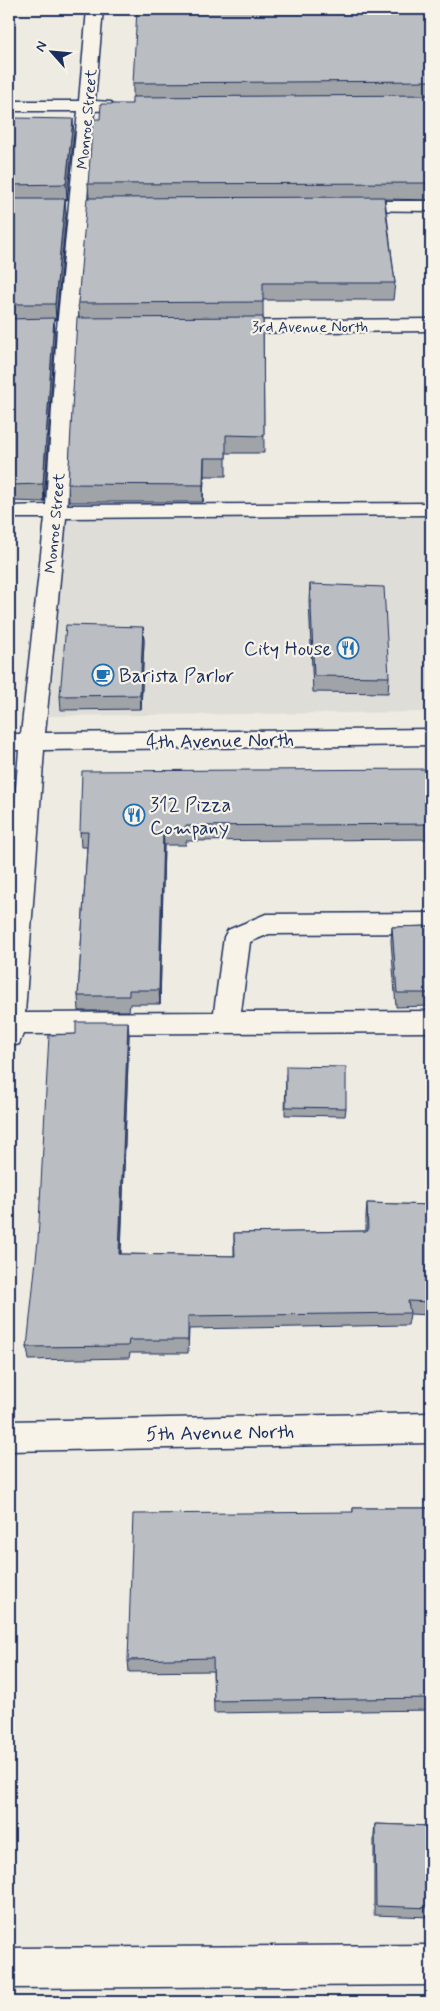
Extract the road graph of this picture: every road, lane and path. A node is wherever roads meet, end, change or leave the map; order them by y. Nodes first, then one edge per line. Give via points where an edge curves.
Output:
1 (95, 9) edge
2 (9, 106) edge
3 (88, 106) junction
4 (124, 106) edge
5 (332, 206) edge
6 (431, 206) edge
7 (431, 325) edge
8 (208, 327) edge
9 (431, 509) edge
10 (9, 512) edge
11 (56, 512) junction
12 (431, 737) edge
13 (20, 742) edge
14 (431, 923) edge
15 (431, 1022) edge
16 (226, 1023) junction
17 (9, 1030) edge
18 (431, 1428) edge
19 (9, 1436) edge
20 (431, 1965) edge
21 (9, 1968) edge

1 - 3 street, Monroe Street
2 - 3 street
3 - 4 street
3 - 11 street, Monroe Street via 65,328
5 - 6 street
7 - 8 street, 3rd Avenue North
9 - 11 street
10 - 11 street
11 - 13 street, Monroe Street
12 - 13 street, 4th Avenue North
13 - 17 street, Monroe Street
14 - 16 street via 266,924 237,937
15 - 16 street
16 - 17 street
18 - 19 street, 5th Avenue North
20 - 21 street

